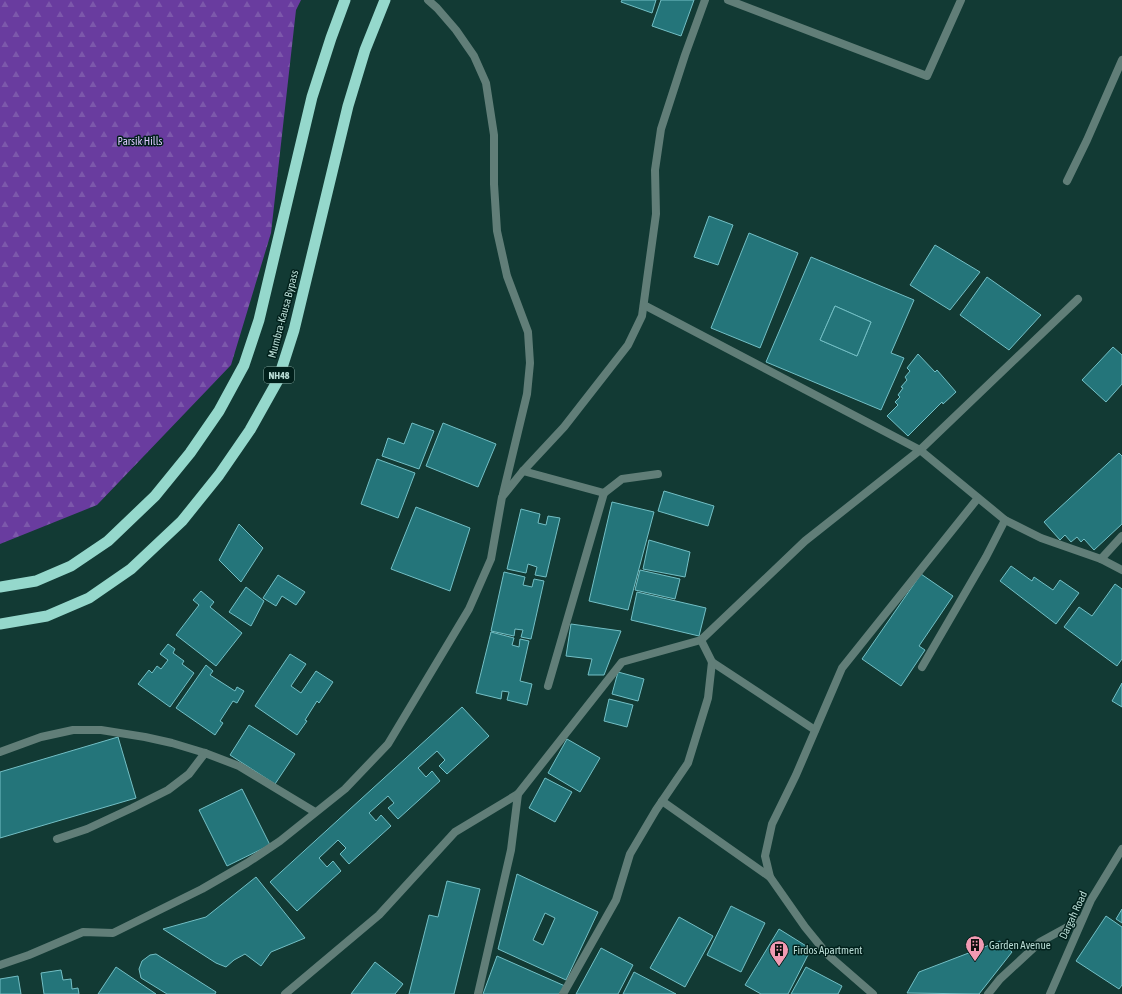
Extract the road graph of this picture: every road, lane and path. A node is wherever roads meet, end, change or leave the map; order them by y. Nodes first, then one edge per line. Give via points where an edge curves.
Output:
1 (345, 0) edge
2 (385, 0) edge
3 (428, 0) edge
4 (705, 0) edge
5 (728, 0) edge
6 (961, 0) edge
7 (1122, 60) edge
8 (1067, 181) dead end
9 (1078, 299) dead end
10 (644, 305) junction
11 (920, 450) junction
12 (523, 471) junction
13 (658, 474) dead end
14 (604, 493) junction
15 (502, 497) junction
16 (978, 498) junction
17 (1005, 520) junction
18 (1122, 536) edge
19 (1101, 559) junction
20 (1122, 570) edge
21 (0, 587) edge
22 (0, 624) edge
23 (700, 640) junction
24 (712, 662) junction
25 (922, 667) dead end
26 (548, 686) dead end
27 (815, 730) junction
28 (0, 752) edge
29 (205, 753) junction
30 (518, 794) junction
31 (662, 801) junction
32 (315, 812) junction
33 (57, 838) dead end
34 (1122, 849) edge
35 (770, 877) junction
36 (1082, 919) junction
37 (0, 965) edge
38 (284, 994) edge
39 (478, 994) edge
40 (563, 994) edge
41 (873, 994) edge
42 (988, 994) edge
43 (1050, 994) edge

1 - 21 highway, Mumbra-Kausa Bypass via 312,97 259,320 244,365 219,411 190,453 155,496 108,541 71,566 36,581
2 - 22 highway, Mumbra-Kausa Bypass / NH48 via 365,50 348,106 294,330 278,380 250,430 219,476 182,521 131,569 89,598 47,616
3 - 15 street via 465,42 486,82 494,135 497,231 507,276 528,332 530,363 527,394
4 - 10 street via 661,129 655,170 656,214
5 - 6 street via 927,76
7 - 8 street
9 - 11 street
10 - 11 street
10 - 12 street via 642,316 628,345 564,426
11 - 16 street
11 - 23 street via 805,541
12 - 14 street
12 - 15 street
13 - 14 street via 622,479
14 - 26 street
15 - 32 street via 491,559 469,609 388,744 345,789
16 - 17 street
16 - 27 street via 842,668
17 - 19 street via 1041,538
17 - 25 street
18 - 19 street
19 - 20 street
23 - 24 street
23 - 30 street via 622,662
24 - 27 street
24 - 31 street via 708,698 688,763
27 - 35 street via 772,824 765,856
28 - 29 street via 41,737 74,730 101,730 152,738
29 - 32 street via 239,766
29 - 33 street via 189,774 168,790 87,829
30 - 38 street via 455,832 379,914
30 - 39 street via 511,850
31 - 35 street
31 - 40 street via 630,854 616,900
32 - 37 street via 280,841 247,863 202,889 113,933 82,932
34 - 36 street, Dargah Road
35 - 41 street via 827,954
36 - 42 street via 1040,942 1000,979
36 - 43 street, Dargah Road

